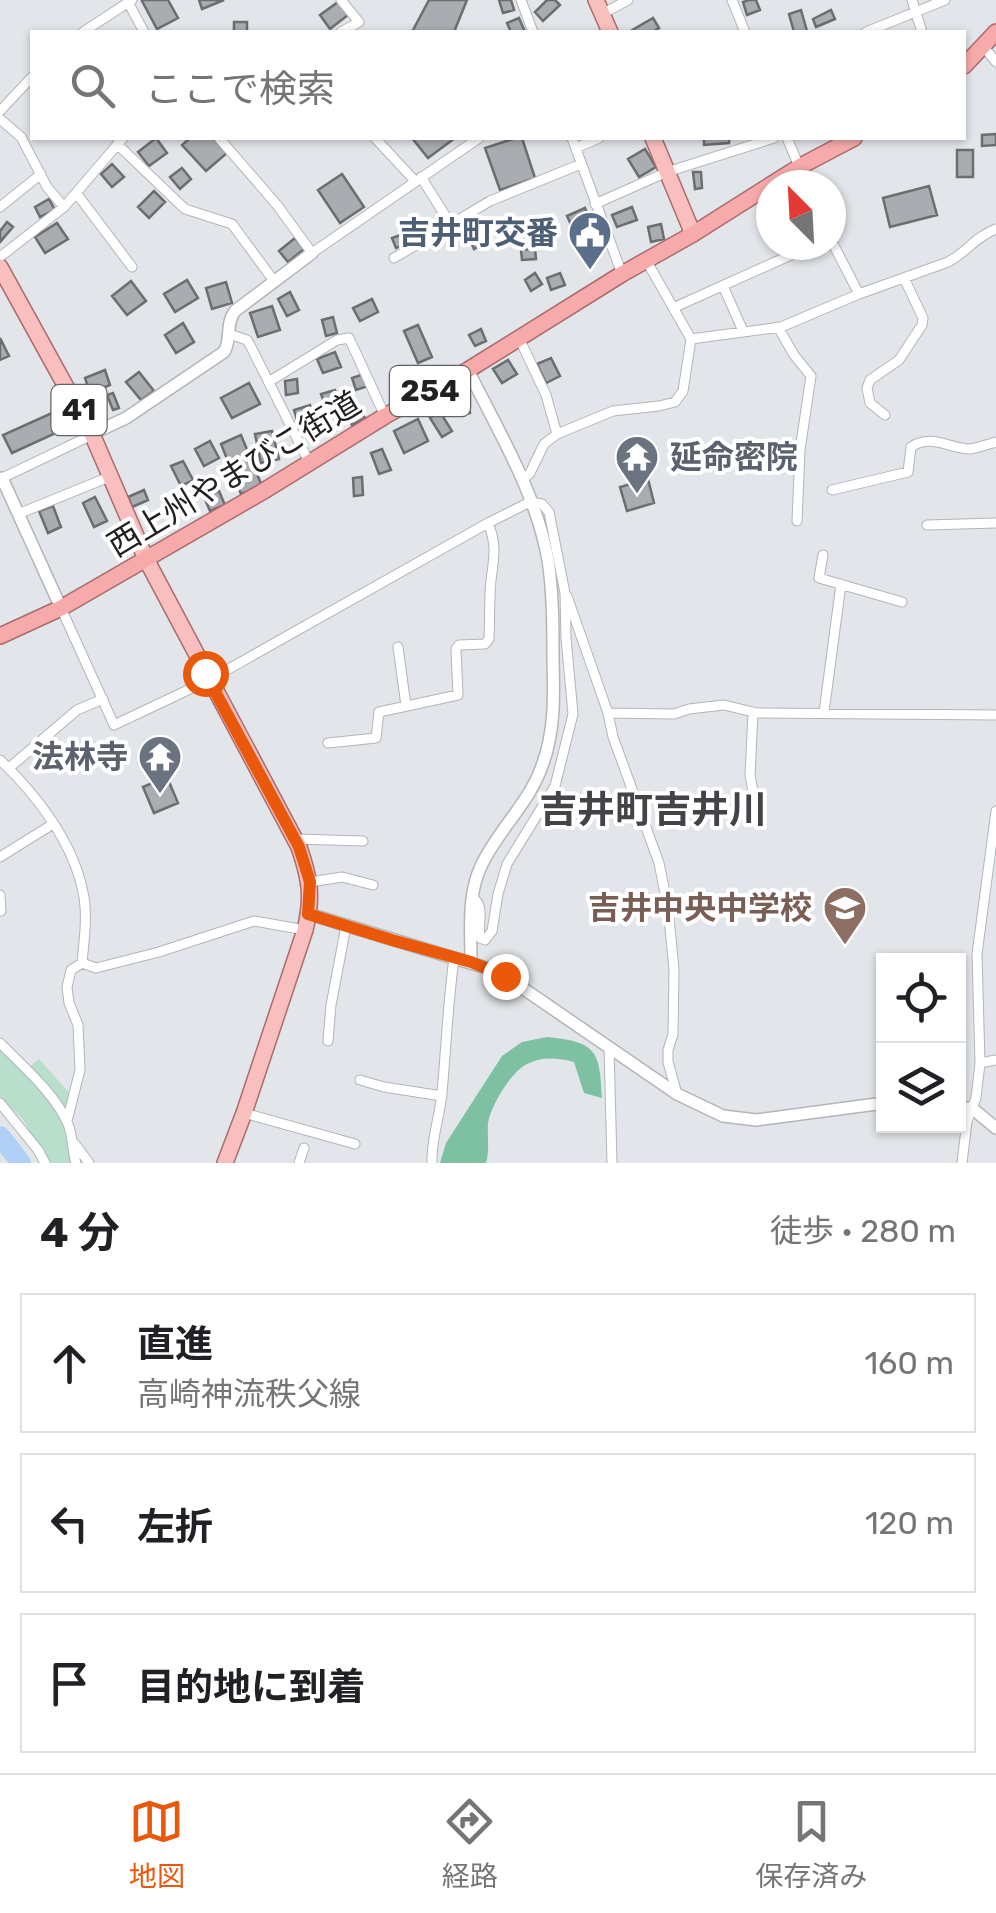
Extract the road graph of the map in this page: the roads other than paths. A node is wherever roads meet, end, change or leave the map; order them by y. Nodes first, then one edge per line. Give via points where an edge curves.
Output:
1 (342, 0) edge
2 (521, 0) edge
3 (628, 0) edge
4 (732, 0) edge
5 (912, 0) edge
6 (944, 0) edge
7 (130, 1) edge
8 (599, 7) edge
9 (914, 12) junction
10 (85, 30) edge
11 (143, 30) edge
12 (345, 30) edge
13 (532, 30) edge
14 (609, 30) edge
15 (744, 30) edge
16 (871, 30) edge
17 (921, 30) edge
18 (996, 32) edge
19 (992, 56) edge
20 (966, 65) edge
21 (30, 78) edge
22 (0, 110) edge
23 (0, 119) edge
24 (221, 140) edge
25 (377, 140) edge
26 (476, 140) edge
27 (654, 140) edge
28 (768, 140) edge
29 (788, 140) edge
30 (850, 140) edge
31 (120, 141) edge
32 (574, 143) edge
33 (581, 164) junction
34 (799, 167) junction
35 (800, 170) edge
36 (667, 172) junction
37 (41, 174) junction
38 (418, 179) junction
39 (77, 194) junction
40 (596, 204) junction
41 (0, 207) edge
42 (64, 207) junction
43 (452, 225) junction
44 (996, 229) edge
45 (693, 234) junction
46 (312, 253) junction
47 (0, 257) edge
48 (394, 258) dead end
49 (646, 260) junction
50 (780, 260) edge
51 (841, 260) edge
52 (132, 266) dead end
53 (0, 267) edge
54 (622, 274) junction
55 (904, 278) junction
56 (274, 281) junction
57 (723, 286) junction
58 (16, 293) junction
59 (859, 294) junction
60 (0, 302) edge
61 (674, 308) junction
62 (778, 327) junction
63 (743, 332) junction
64 (229, 334) junction
65 (518, 338) junction
66 (691, 339) junction
67 (468, 370) junction
68 (270, 382) junction
69 (885, 414) dead end
70 (384, 416) junction
71 (92, 434) junction
72 (557, 434) junction
73 (996, 442) edge
74 (309, 462) junction
75 (1, 478) edge
76 (109, 478) junction
77 (522, 480) junction
78 (832, 490) dead end
79 (530, 502) junction
80 (6, 504) edge
81 (18, 514) junction
82 (797, 521) dead end
83 (996, 522) edge
84 (488, 523) junction
85 (927, 524) dead end
86 (823, 555) dead end
87 (146, 558) junction
88 (841, 584) junction
89 (565, 593) junction
90 (902, 602) dead end
91 (61, 608) junction
92 (0, 636) edge
93 (398, 647) dead end
94 (209, 680) junction
95 (103, 699) junction
96 (406, 706) junction
97 (754, 712) junction
98 (824, 712) junction
99 (608, 714) junction
100 (996, 715) edge
101 (328, 743) dead end
102 (0, 760) edge
103 (9, 768) junction
104 (708, 809) dead end
105 (996, 812) edge
106 (52, 824) junction
107 (295, 839) junction
108 (363, 841) dead end
109 (0, 857) edge
110 (310, 882) junction
111 (374, 885) dead end
112 (0, 895) edge
113 (472, 897) junction
114 (1, 911) edge
115 (307, 922) junction
116 (346, 926) junction
117 (454, 958) junction
118 (471, 962) junction
119 (82, 963) junction
120 (328, 1041) dead end
121 (0, 1043) edge
122 (609, 1046) junction
123 (996, 1060) edge
124 (980, 1062) junction
125 (360, 1080) dead end
126 (677, 1094) junction
127 (442, 1096) junction
128 (0, 1104) edge
129 (876, 1104) edge
130 (966, 1108) edge
131 (973, 1108) junction
132 (244, 1113) junction
133 (67, 1121) junction
134 (996, 1128) edge
135 (74, 1144) junction
136 (355, 1144) dead end
137 (304, 1148) dead end
138 (45, 1163) edge
139 (76, 1163) edge
140 (89, 1163) edge
141 (225, 1163) edge
142 (299, 1163) edge
143 (432, 1163) edge
144 (612, 1163) edge
145 (962, 1163) edge

1 - 12 street via 359,22
2 - 13 street
3 - 8 street
4 - 15 street
5 - 9 street
6 - 9 street
7 - 10 street
7 - 11 street
8 - 14 main road
9 - 16 street
9 - 17 street
18 - 19 highway
19 - 20 highway
21 - 22 street
23 - 37 street via 21,137
24 - 46 street
25 - 38 street
26 - 38 street
27 - 36 main road
28 - 36 street
29 - 34 street
30 - 34 highway, 西上州やまびこ街道 / 254
31 - 39 street
31 - 56 street via 184,209 232,224
32 - 33 street
33 - 40 street
33 - 43 street via 490,201
34 - 35 street
34 - 45 highway, 西上州やまびこ街道 / 254
36 - 40 street
36 - 45 main road
37 - 41 street
37 - 42 street
38 - 43 street
38 - 46 street
39 - 42 street
39 - 52 street
40 - 54 street
42 - 47 street
43 - 48 street
44 - 55 street via 948,262
45 - 49 highway, 西上州やまびこ街道 / 254
46 - 56 street
49 - 54 highway, 西上州やまびこ街道 / 254
49 - 61 street
50 - 57 street
51 - 59 street
53 - 58 main road, 41
54 - 65 highway, 西上州やまびこ街道 / 254
55 - 59 street
55 - 69 street via 923,318 899,360 870,380 870,403
56 - 64 street via 234,311
57 - 61 street
57 - 63 street
58 - 60 street
58 - 71 main road, 41
59 - 62 street
61 - 66 street
62 - 63 street
62 - 82 street via 811,376
63 - 66 street
64 - 68 street via 247,340
64 - 71 street via 224,352
65 - 67 highway, 西上州やまびこ街道 / 254
65 - 72 street
66 - 72 street via 687,377 674,402 613,411
67 - 70 highway, 西上州やまびこ街道 / 254
67 - 77 street
68 - 70 street via 350,338
68 - 74 street
70 - 74 highway, 西上州やまびこ街道 / 254
71 - 75 street
71 - 76 main road, 41
72 - 77 street
73 - 78 street via 970,449 917,442 908,472
74 - 87 highway, 西上州やまびこ街道 / 254
75 - 80 street
76 - 81 street
76 - 87 main road, 41
77 - 79 street
79 - 84 street
79 - 89 street via 549,512
79 - 113 street via 548,561 551,733 542,767 481,866
80 - 81 street
81 - 91 street
83 - 85 street
84 - 94 street
84 - 96 street via 496,554 490,639 456,649 458,695
86 - 88 street via 819,578
87 - 91 highway, 西上州やまびこ街道 / 254
87 - 94 main road
88 - 90 street
88 - 98 street
89 - 99 street
89 - 113 street via 573,714 559,776 507,864 485,940
91 - 92 highway, 西上州やまびこ街道 / 254
91 - 95 street
93 - 96 street
94 - 95 street via 114,725
94 - 107 main road
95 - 103 street via 77,710
96 - 101 street via 379,712 376,738
97 - 98 street
97 - 99 street via 724,705 674,714
97 - 104 street via 750,776 756,811
98 - 100 street
99 - 126 street via 668,908 674,969 668,1062
102 - 103 street
103 - 106 street
105 - 124 street via 977,954
106 - 109 street
106 - 119 street via 84,894
107 - 108 street
107 - 110 main road
110 - 111 street via 342,876
110 - 115 main road
112 - 114 street
113 - 118 street
115 - 116 street
115 - 119 street via 254,921 96,968
115 - 132 main road
116 - 117 street
116 - 120 street
117 - 118 street
117 - 127 street
118 - 122 street via 505,976
119 - 133 street via 70,970 67,987 80,1070
121 - 133 street
122 - 126 street
122 - 144 street
123 - 124 street
124 - 131 street
125 - 127 street
126 - 129 street via 741,1120
127 - 143 street
128 - 138 street
130 - 131 street
131 - 134 street
131 - 145 street
132 - 136 street
132 - 141 main road
133 - 135 street
135 - 139 street
135 - 140 street
137 - 142 street

